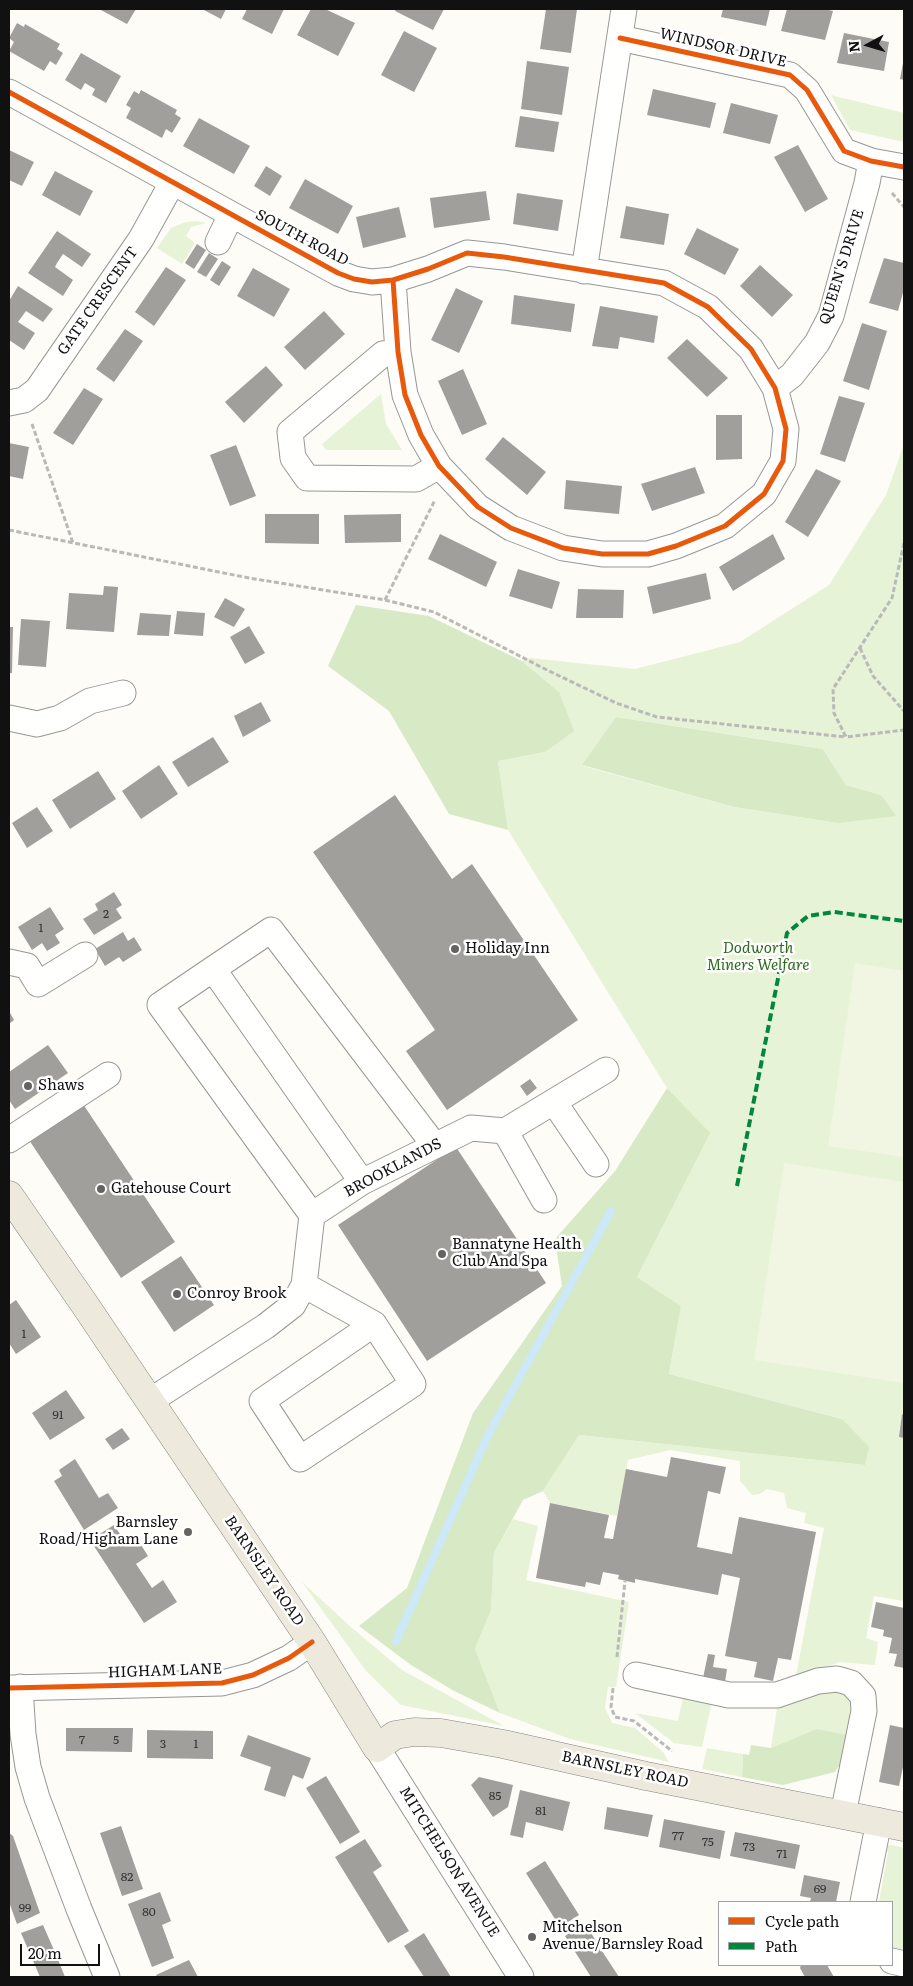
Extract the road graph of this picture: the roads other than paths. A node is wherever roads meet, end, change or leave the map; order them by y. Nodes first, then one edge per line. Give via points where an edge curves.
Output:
1 (624, 9) edge
2 (620, 38) junction
3 (9, 92) edge
4 (871, 161) junction
5 (904, 166) edge
6 (172, 183) junction
7 (232, 215) junction
8 (218, 242) dead end
9 (584, 271) junction
10 (393, 280) junction
11 (398, 352) junction
12 (775, 388) junction
13 (16, 402) edge
14 (446, 474) junction
15 (123, 693) dead end
16 (9, 718) edge
17 (84, 954) dead end
18 (9, 962) edge
19 (213, 969) junction
20 (606, 1070) dead end
21 (108, 1075) dead end
22 (554, 1102) junction
23 (505, 1131) junction
24 (9, 1140) edge
25 (435, 1146) junction
26 (596, 1164) dead end
27 (362, 1182) junction
28 (9, 1196) edge
29 (544, 1200) dead end
30 (312, 1215) junction
31 (304, 1285) junction
32 (374, 1324) junction
33 (150, 1402) junction
34 (312, 1642) junction
35 (636, 1675) dead end
36 (14, 1688) edge
37 (377, 1748) junction
38 (842, 1814) junction
39 (892, 1824) edge
40 (863, 1901) edge
41 (107, 1977) edge
42 (521, 1977) edge

1 - 2 street
2 - 4 street, WINDSOR DRIVE via 790,76 807,90 844,151
2 - 9 street
3 - 6 street, SOUTH ROAD
4 - 5 street
4 - 12 street, QUEEN'S DRIVE via 831,316 802,363
6 - 7 street, SOUTH ROAD
6 - 13 street, GATE CRESCENT via 141,239 37,390
7 - 8 street
7 - 10 street, SOUTH ROAD via 338,273 372,282
9 - 10 street, SOUTH ROAD via 467,253
9 - 12 street, SOUTH ROAD via 664,283 708,307 751,349
10 - 11 street, SOUTH ROAD
11 - 14 street, SOUTH ROAD via 405,395 421,435
11 - 14 street via 383,354 290,432 293,458 307,478 416,479
12 - 14 street, SOUTH ROAD via 786,429 783,461 764,494 725,526 648,554 602,554 563,548 511,528 478,507
15 - 16 street via 90,701 60,718 37,724
17 - 18 street via 38,984 27,966
19 - 25 street via 271,930
19 - 27 street
19 - 30 street via 160,1005
20 - 22 street
21 - 24 street
22 - 23 street
22 - 26 street
23 - 25 street, BROOKLANDS via 471,1128
23 - 29 street
25 - 27 street, BROOKLANDS
27 - 30 street, BROOKLANDS
28 - 33 main road, BARNSLEY ROAD
30 - 31 street
31 - 32 street
31 - 33 street via 294,1304 266,1326
32 - 32 street via 413,1384 300,1459 262,1401
33 - 34 main road, BARNSLEY ROAD
34 - 36 street, HIGHAM LANE via 253,1676 222,1683
34 - 37 main road, BARNSLEY ROAD
35 - 38 street via 729,1695 777,1695 818,1681 837,1679 851,1683 863,1696 864,1711
36 - 41 street via 37,1798
37 - 38 main road, BARNSLEY ROAD via 395,1735 441,1733
37 - 42 street, MITCHELSON AVENUE
38 - 39 main road, BARNSLEY ROAD
39 - 40 street, BARNSLEY ROAD

